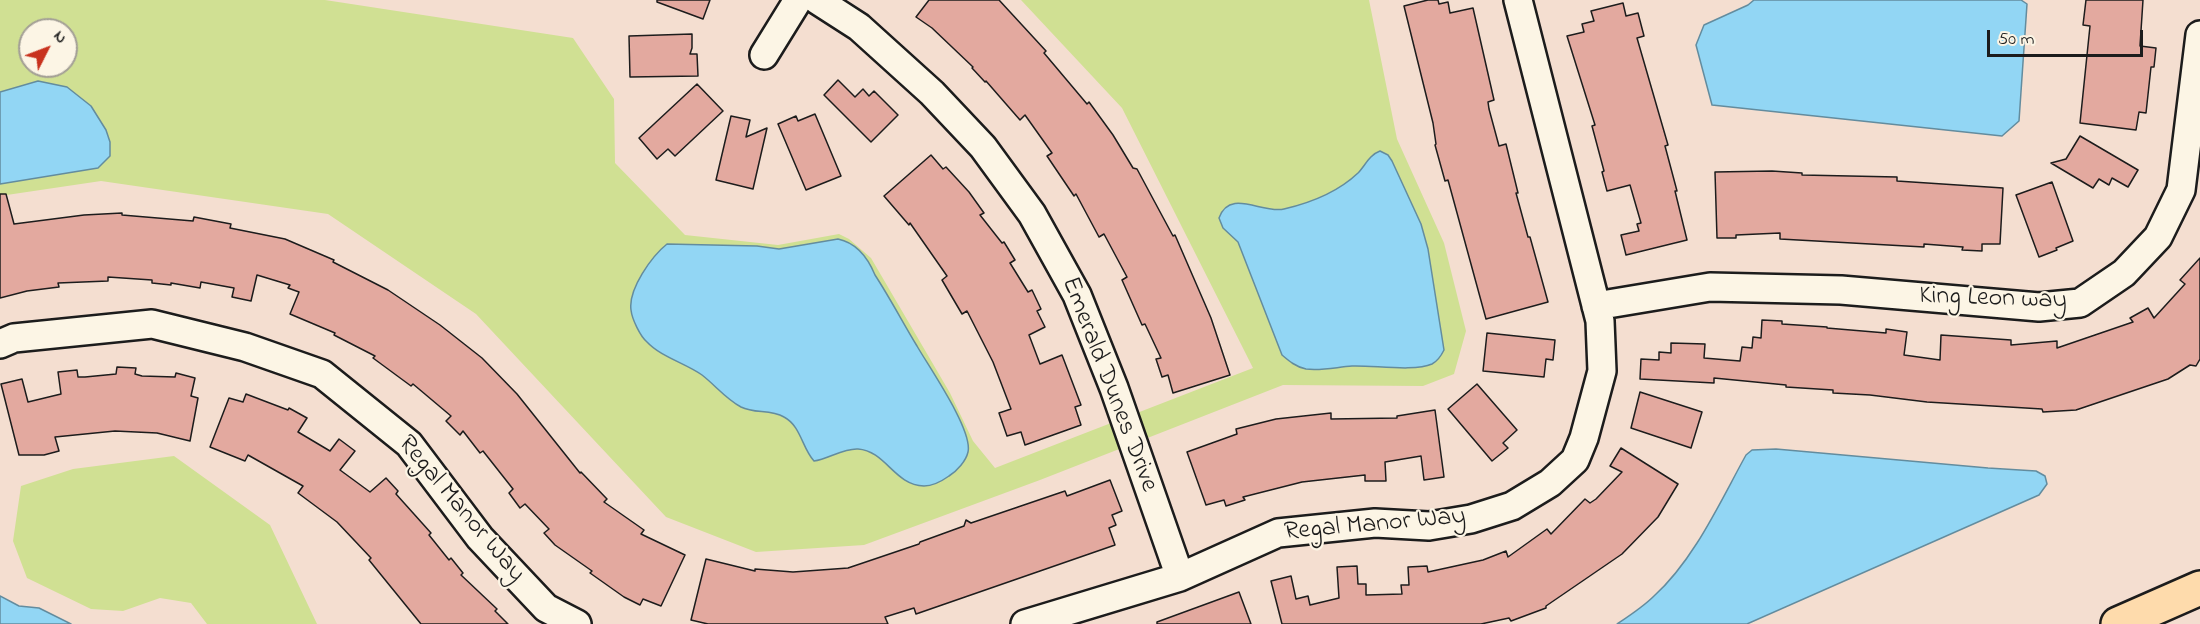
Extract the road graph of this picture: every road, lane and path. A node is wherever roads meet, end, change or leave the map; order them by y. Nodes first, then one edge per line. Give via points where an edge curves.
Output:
1 (798, 0) edge
2 (817, 0) edge
3 (1518, 0) edge
4 (2200, 35) edge
5 (764, 55) dead end
6 (1596, 306) junction
7 (0, 344) edge
8 (1180, 577) junction
9 (2200, 588) edge
10 (577, 624) edge
11 (1024, 624) edge
12 (2118, 624) edge

1 - 5 street
2 - 8 street, Emerald Dunes Drive via 859,27 932,93 983,147 1032,214 1077,295
3 - 6 street, Regal Manor Way
4 - 6 street, King Leon way via 2181,190 2158,237 2124,273 2080,303 2039,307 1841,290 1710,287
6 - 8 street, Regal Manor Way via 1602,371 1575,459 1550,483 1512,506 1472,519 1429,526 1375,523 1278,533
7 - 10 street, Regal Manor Way via 15,338 152,324 245,347 322,374 409,444 480,538 546,608
8 - 11 street, Regal Manor Way
9 - 12 main road

